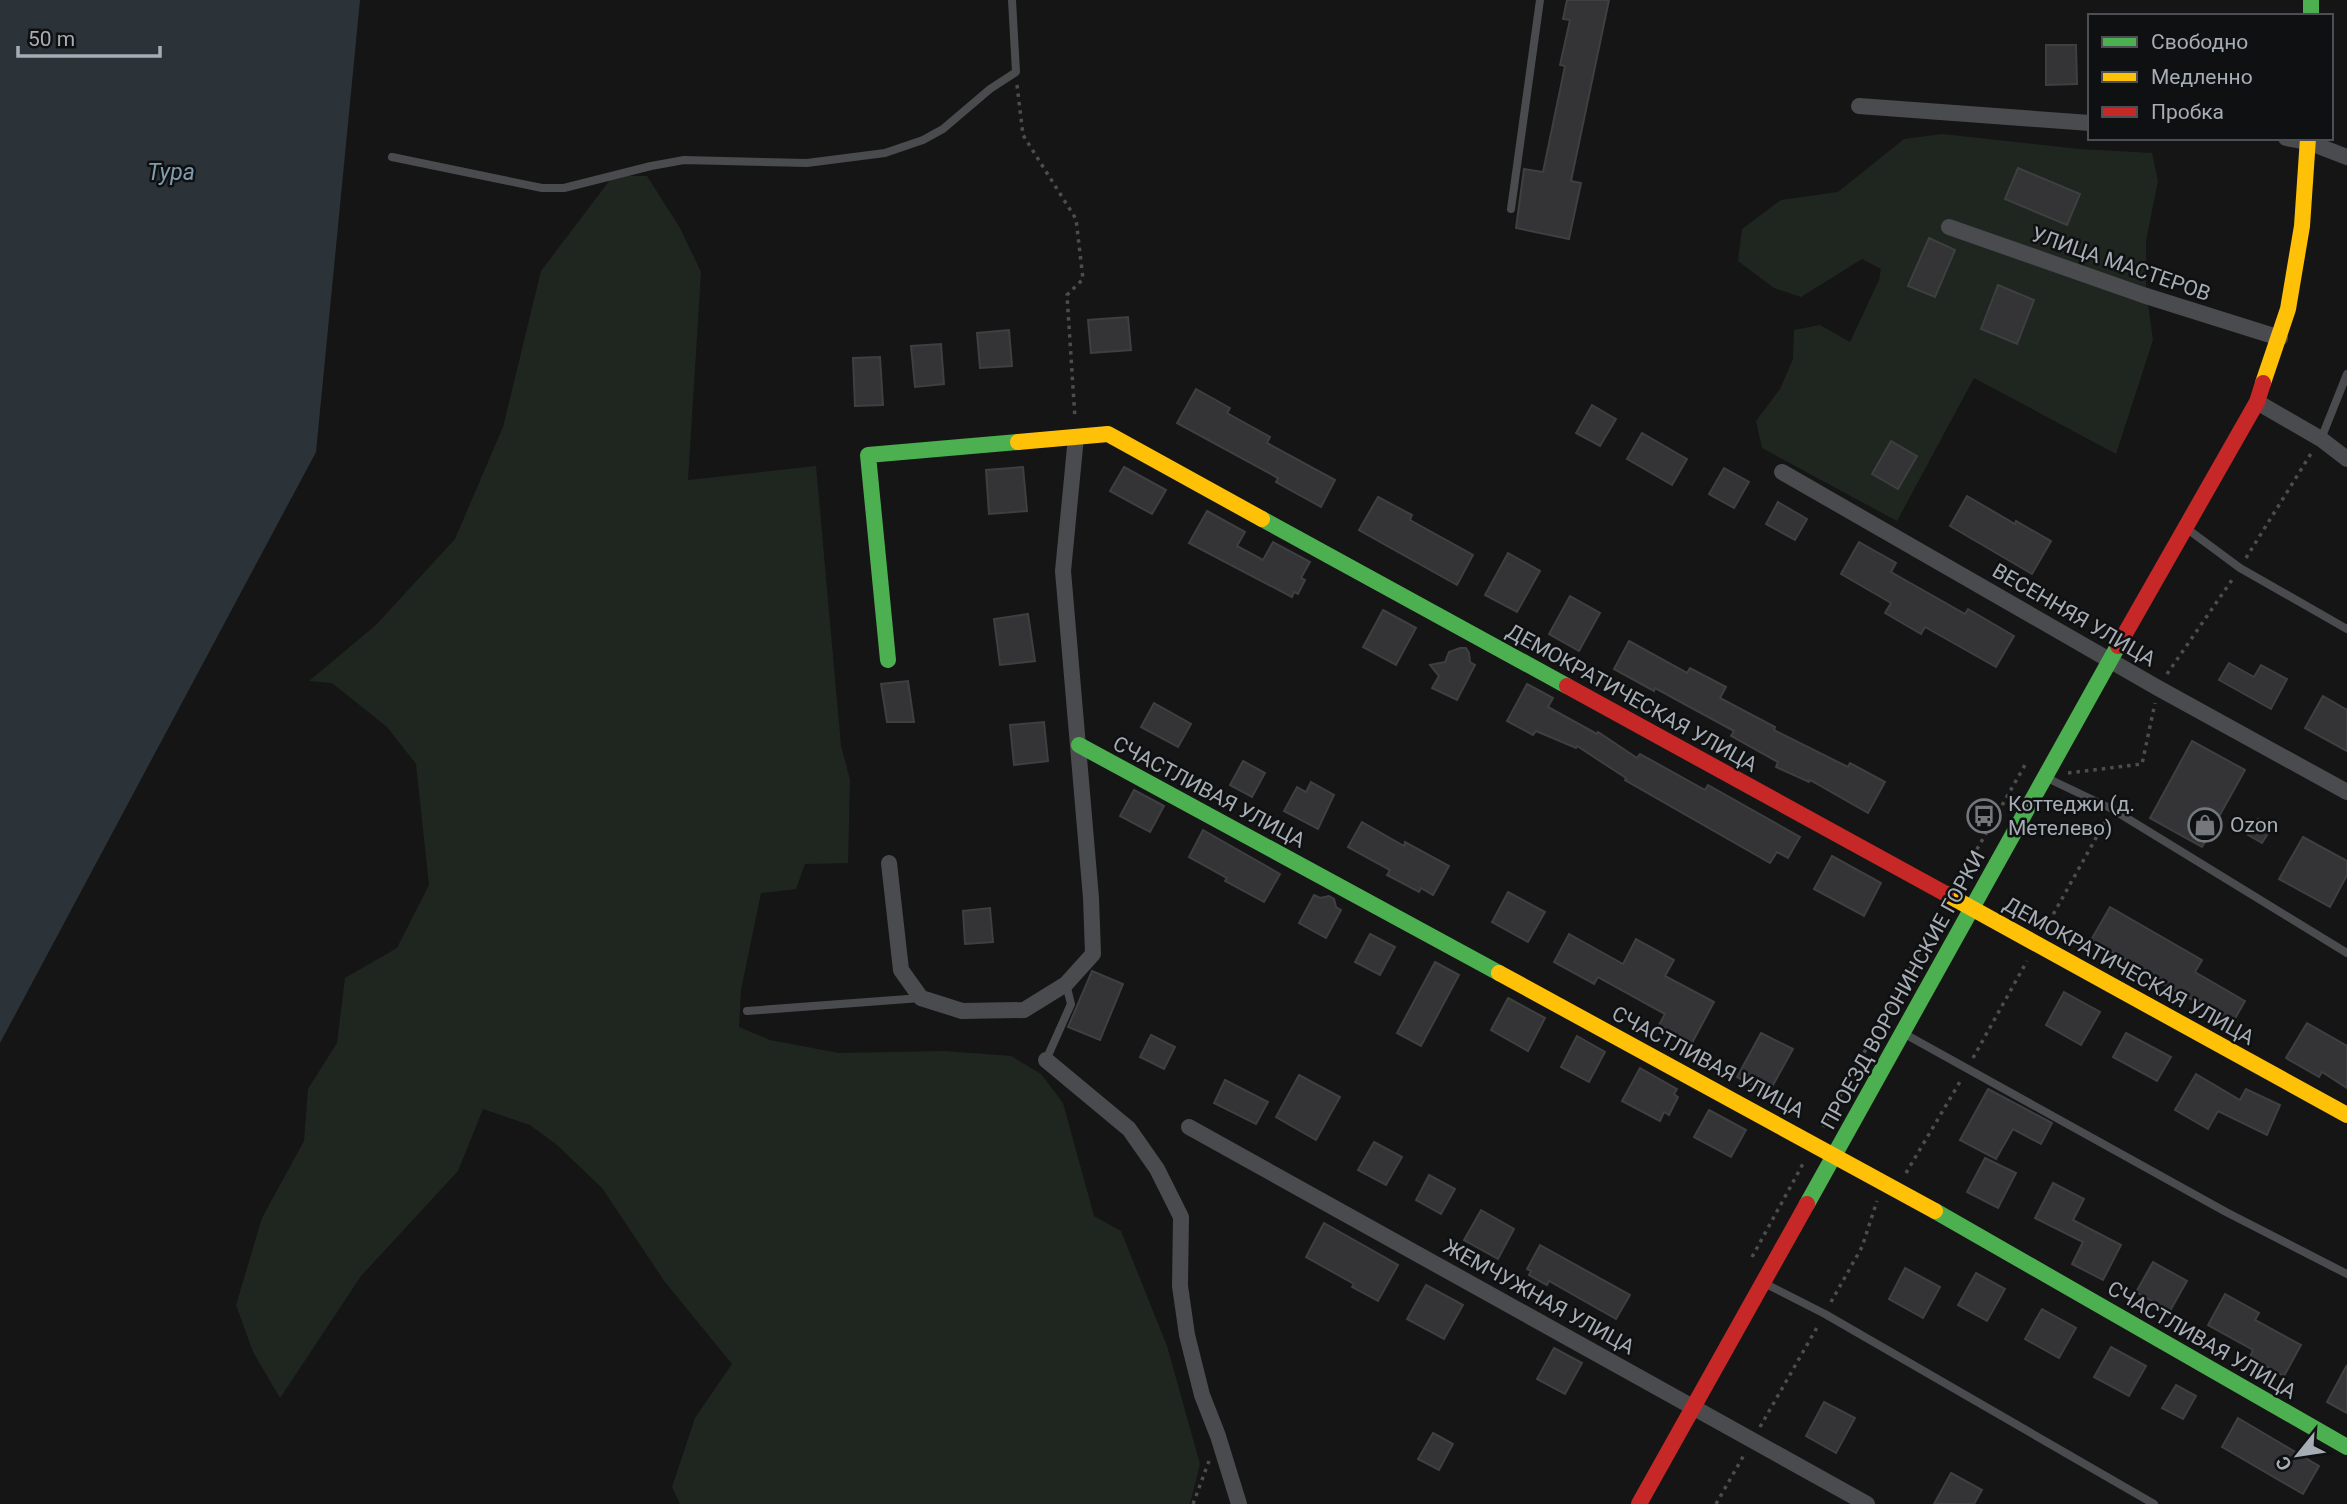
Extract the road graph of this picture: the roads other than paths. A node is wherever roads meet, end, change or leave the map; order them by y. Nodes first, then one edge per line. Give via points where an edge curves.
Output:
1 (1012, 0) edge
2 (1540, 0) edge
3 (1858, 106) dead end
4 (2088, 123) edge
5 (2308, 140) edge
6 (392, 157) dead end
7 (2347, 157) edge
8 (1511, 209) dead end
9 (1949, 228) dead end
10 (2280, 338) junction
11 (2347, 374) edge
12 (2257, 402) junction
13 (1076, 437) junction
14 (2321, 439) junction
15 (2347, 459) edge
16 (1782, 472) dead end
17 (2186, 528) junction
18 (2347, 629) edge
19 (888, 660) dead end
20 (2112, 660) junction
21 (1079, 745) junction
22 (2044, 776) junction
23 (2347, 792) edge
24 (889, 863) dead end
25 (1973, 908) junction
26 (2347, 953) edge
27 (1066, 984) junction
28 (921, 998) junction
29 (747, 1011) dead end
30 (1903, 1033) junction
31 (1046, 1060) joint
32 (2347, 1115) edge
33 (1189, 1127) dead end
34 (1835, 1155) junction
35 (2347, 1275) edge
36 (1763, 1283) junction
37 (1694, 1406) junction
38 (2347, 1447) edge
39 (1238, 1504) edge
40 (1639, 1504) edge
41 (1867, 1504) edge
42 (2154, 1504) edge

1 - 6 lane via 1016,72 943,129 885,153 807,163 684,160 564,188 542,188
2 - 8 lane
3 - 4 street
5 - 7 street
5 - 10 street, ПРОЕЗД ВОРОНИНСКИЕ ГОРКИ via 2302,226
9 - 10 street, УЛИЦА МАСТЕРОВ
10 - 12 street, ПРОЕЗД ВОРОНИНСКИЕ ГОРКИ
11 - 14 lane
12 - 14 street
12 - 17 street, ПРОЕЗД ВОРОНИНСКИЕ ГОРКИ
13 - 19 street, ДЕМОКРАТИЧЕСКАЯ УЛИЦА via 868,455
13 - 21 street via 1063,571
13 - 25 street, ДЕМОКРАТИЧЕСКАЯ УЛИЦА via 1108,434
14 - 15 street
16 - 20 street, ВЕСЕННЯЯ УЛИЦА
17 - 18 lane via 2240,568
17 - 20 street, ПРОЕЗД ВОРОНИНСКИЕ ГОРКИ
20 - 22 street, ПРОЕЗД ВОРОНИНСКИЕ ГОРКИ
20 - 23 street, ВЕСЕННЯЯ УЛИЦА
21 - 27 street via 1093,954
21 - 34 street, СЧАСТЛИВАЯ УЛИЦА
22 - 25 street, ПРОЕЗД ВОРОНИНСКИЕ ГОРКИ
22 - 26 lane via 2112,809
24 - 28 street via 901,970
25 - 30 street, ПРОЕЗД ВОРОНИНСКИЕ ГОРКИ
25 - 32 street, ДЕМОКРАТИЧЕСКАЯ УЛИЦА
27 - 28 street via 1024,1010 962,1011
27 - 31 lane via 1070,1004
28 - 29 lane
30 - 34 street, ПРОЕЗД ВОРОНИНСКИЕ ГОРКИ
30 - 35 lane
31 - 39 street via 1129,1129 1157,1169 1181,1217 1180,1286 1187,1335
33 - 37 street, ЖЕМЧУЖНАЯ УЛИЦА
34 - 36 street, ПРОЕЗД ВОРОНИНСКИЕ ГОРКИ
34 - 38 street, СЧАСТЛИВАЯ УЛИЦА
36 - 37 street, ПРОЕЗД ВОРОНИНСКИЕ ГОРКИ
36 - 42 lane via 1825,1314
37 - 40 street, ПРОЕЗД ВОРОНИНСКИЕ ГОРКИ
37 - 41 street, ЖЕМЧУЖНАЯ УЛИЦА

